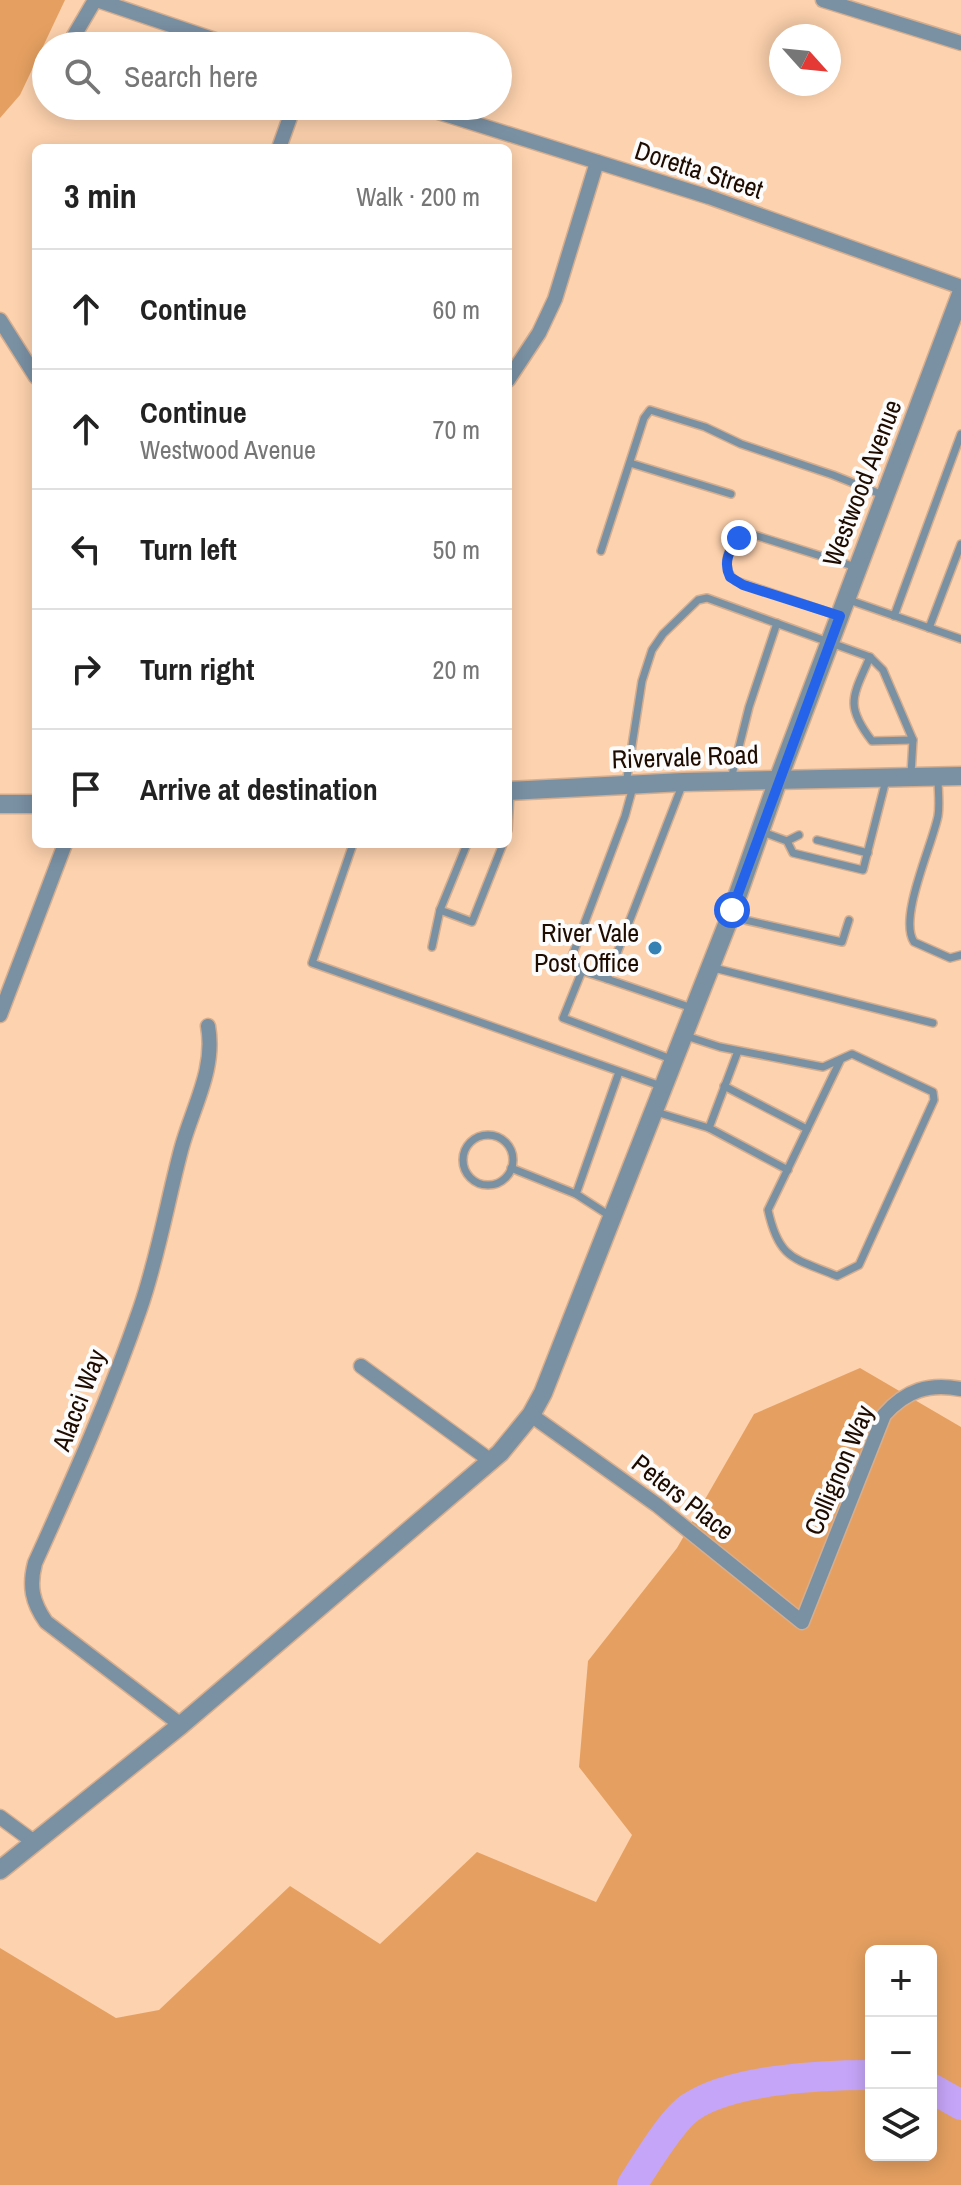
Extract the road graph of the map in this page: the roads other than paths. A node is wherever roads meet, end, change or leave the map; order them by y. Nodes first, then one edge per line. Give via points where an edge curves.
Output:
1 (96, 0) edge
2 (823, 0) edge
3 (77, 32) edge
4 (191, 32) edge
5 (961, 43) edge
6 (289, 120) edge
7 (464, 120) edge
8 (280, 144) edge
9 (597, 162) junction
10 (961, 287) edge
11 (961, 294) edge
12 (0, 320) edge
13 (954, 334) edge
14 (32, 371) edge
15 (512, 374) edge
16 (961, 434) edge
17 (630, 463) junction
18 (731, 494) dead end
19 (885, 495) junction
20 (961, 544) edge
21 (601, 551) dead end
22 (858, 567) junction
23 (843, 608) junction
24 (894, 616) junction
25 (777, 623) junction
26 (929, 628) junction
27 (961, 639) edge
28 (830, 643) junction
29 (870, 657) junction
30 (913, 740) junction
31 (938, 776) junction
32 (961, 776) edge
33 (887, 777) junction
34 (911, 777) junction
35 (778, 780) junction
36 (730, 781) junction
37 (683, 782) junction
38 (629, 786) junction
39 (512, 791) edge
40 (0, 804) edge
41 (32, 804) edge
42 (760, 831) junction
43 (799, 835) dead end
44 (817, 840) dead end
45 (787, 841) junction
46 (63, 848) edge
47 (352, 848) edge
48 (465, 848) edge
49 (501, 848) edge
50 (868, 853) junction
51 (440, 910) junction
52 (730, 917) junction
53 (849, 920) dead end
54 (432, 947) dead end
55 (961, 955) edge
56 (710, 967) junction
57 (582, 971) junction
58 (607, 979) junction
59 (694, 1009) junction
60 (0, 1015) edge
61 (933, 1023) dead end
62 (208, 1026) dead end
63 (683, 1035) junction
64 (738, 1051) junction
65 (673, 1060) junction
66 (840, 1061) junction
67 (619, 1072) junction
68 (724, 1086) junction
69 (663, 1087) junction
70 (654, 1111) junction
71 (709, 1128) junction
72 (807, 1129) junction
73 (511, 1168) junction
74 (788, 1170) junction
75 (576, 1194) junction
76 (612, 1218) junction
77 (361, 1366) dead end
78 (961, 1389) edge
79 (531, 1415) junction
80 (491, 1461) junction
81 (802, 1622) joint
82 (181, 1725) junction
83 (0, 1817) edge
84 (34, 1842) junction
85 (0, 1870) edge

1 - 3 street
1 - 4 street
2 - 5 street
6 - 8 street
7 - 9 street, Doretta Street
9 - 10 street, Doretta Street
9 - 15 street via 555,299
11 - 13 street, Westwood Avenue
12 - 14 street
13 - 19 street, Westwood Avenue
16 - 24 lane
17 - 18 lane
17 - 19 lane via 650,410
17 - 21 lane
19 - 22 street, Westwood Avenue
20 - 26 lane
22 - 23 street, Westwood Avenue
22 - 23 lane via 751,534 743,534 731,547 727,571 736,581
23 - 24 lane
23 - 28 street, Westwood Avenue
24 - 26 lane
25 - 28 lane
25 - 36 lane
25 - 38 lane via 707,598 698,600 663,634 642,681
26 - 27 lane
28 - 29 lane
28 - 35 street, Westwood Avenue
29 - 30 lane via 883,670
29 - 30 lane via 853,697 853,712 872,741
30 - 34 lane
31 - 32 street, Rivervale Road
31 - 34 street, Rivervale Road
31 - 55 lane via 939,811 909,931 914,942 950,958
33 - 34 street, Rivervale Road
33 - 35 street, Rivervale Road
33 - 50 lane
35 - 36 street, Rivervale Road
35 - 42 street, Westwood Avenue
36 - 37 street, Rivervale Road
37 - 38 street, Rivervale Road
37 - 58 lane
38 - 39 street, Rivervale Road
38 - 57 lane via 625,816 571,959
40 - 41 street
42 - 45 lane
42 - 52 street, Westwood Avenue
43 - 45 lane
44 - 50 lane
45 - 50 lane via 793,853 863,870
46 - 60 street
47 - 67 lane via 312,963
48 - 51 lane
49 - 51 lane via 472,922
51 - 54 lane
52 - 53 lane via 842,942
52 - 56 street, Westwood Avenue
56 - 59 street, Westwood Avenue
56 - 61 lane
57 - 58 lane
57 - 65 lane via 563,1018
58 - 59 lane
59 - 63 street, Westwood Avenue
62 - 82 street, Alacci Way via 208,1069 186,1131 140,1308 31,1578 37,1609 46,1622
63 - 64 lane
63 - 65 street, Westwood Avenue
64 - 66 lane via 823,1067
64 - 68 lane
65 - 69 street, Westwood Avenue
66 - 72 lane
66 - 74 lane via 857,1055 934,1096 859,1265 837,1276 787,1255 773,1235 768,1210
67 - 69 lane
67 - 75 lane
68 - 71 lane
68 - 72 lane
69 - 70 street, Westwood Avenue
70 - 71 lane
70 - 76 street, Westwood Avenue
71 - 74 lane
72 - 74 lane
73 - 73 lane via 509,1146 497,1136 474,1138 464,1152 464,1169 475,1182 493,1185
73 - 75 lane
75 - 76 lane
76 - 79 street, Westwood Avenue
77 - 80 street
78 - 81 street, Collignon Way via 924,1388 884,1415
79 - 80 street, Westwood Avenue
79 - 81 street, Peters Place via 657,1505
80 - 82 street, Westwood Avenue
82 - 84 street, Westwood Avenue
83 - 84 street
84 - 85 street, Westwood Avenue

